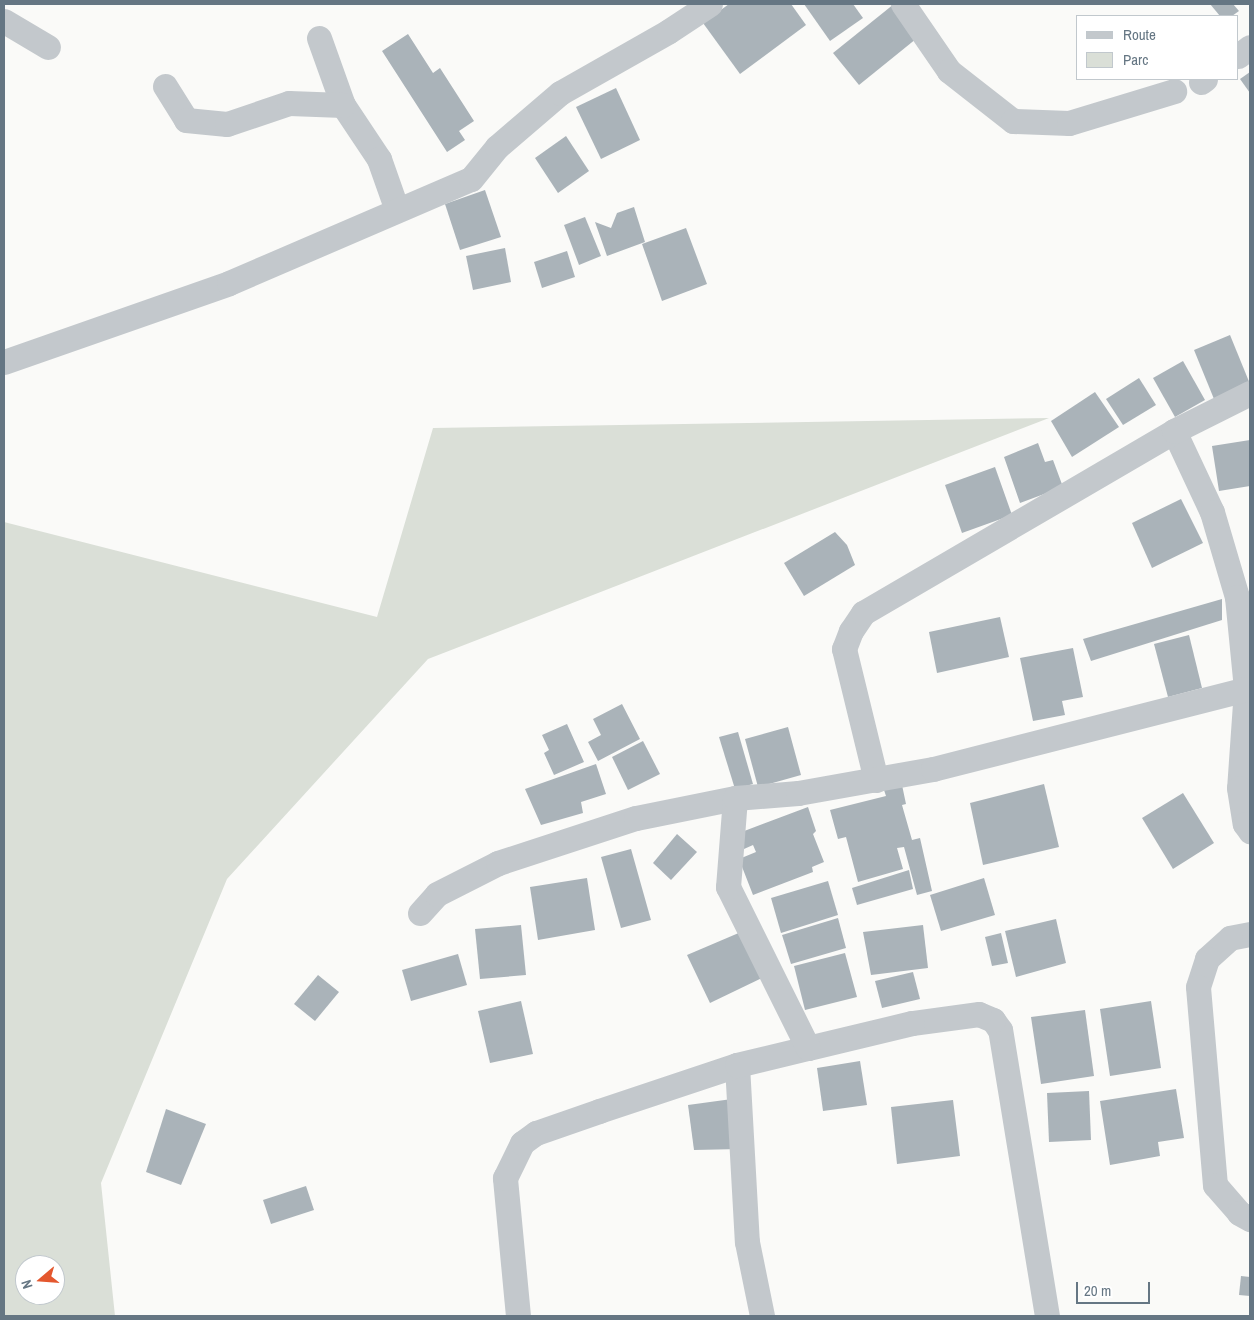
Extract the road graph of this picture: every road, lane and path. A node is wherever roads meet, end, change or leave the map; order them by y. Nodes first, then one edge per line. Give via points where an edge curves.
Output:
1 (710, 4) edge
2 (904, 4) edge
3 (4, 21) edge
4 (319, 38) dead end
5 (48, 47) dead end
6 (1250, 47) edge
7 (1239, 55) edge
8 (164, 86) dead end
9 (1174, 91) dead end
10 (343, 105) junction
11 (397, 210) junction
12 (4, 362) edge
13 (1250, 393) edge
14 (1174, 431) junction
15 (1246, 689) junction
16 (876, 780) junction
17 (735, 798) junction
18 (1250, 831) edge
19 (420, 913) dead end
20 (1250, 934) edge
21 (808, 1048) junction
22 (736, 1065) junction
23 (1250, 1219) edge
24 (518, 1316) edge
25 (762, 1316) edge
26 (1047, 1316) edge

1 - 11 street via 560,93 510,135 470,179
2 - 9 street via 949,71 1013,121 1069,123
3 - 5 street
4 - 10 street
6 - 7 street
8 - 10 street via 186,120 194,121 227,124 289,103
10 - 11 street via 380,159
11 - 12 street via 229,283
13 - 14 street
14 - 15 street via 1212,512 1237,597
14 - 16 street via 863,613 844,650
15 - 16 street via 932,770
15 - 18 street via 1239,788 1245,824
16 - 17 street via 798,793
17 - 19 street via 636,818 498,863 437,894
17 - 21 street via 728,888
20 - 23 street via 1230,938 1207,959 1198,988 1215,1185 1239,1214
21 - 22 street
21 - 26 street via 912,1023 979,1014 993,1020 1000,1030
22 - 24 street via 536,1133 522,1143 505,1178
22 - 25 street via 746,1242

